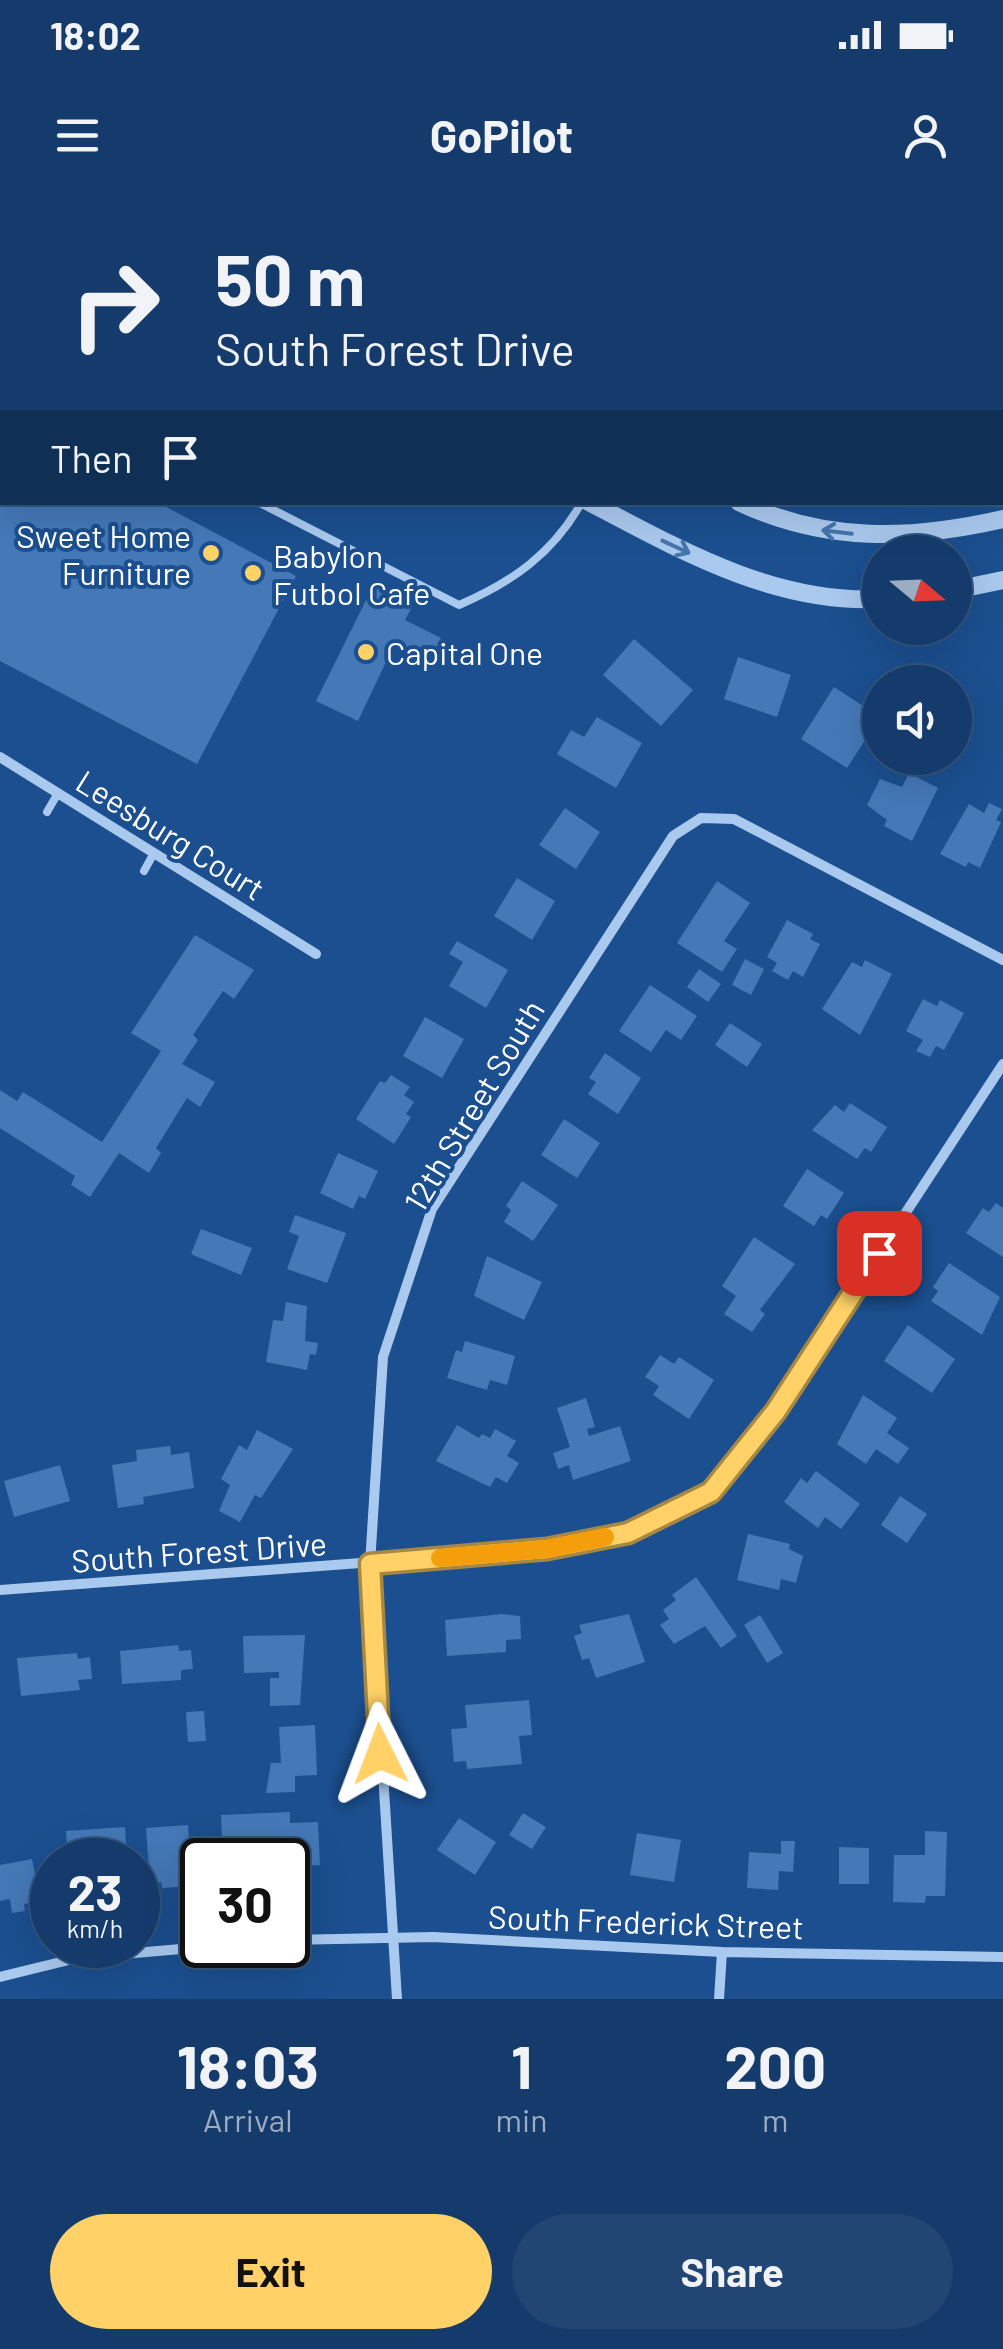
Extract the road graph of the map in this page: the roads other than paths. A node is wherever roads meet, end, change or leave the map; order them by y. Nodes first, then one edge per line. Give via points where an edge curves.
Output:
1 (264, 505) edge
2 (584, 505) edge
3 (592, 505) edge
4 (745, 505) edge
5 (1003, 519) edge
6 (1003, 580) edge
7 (972, 586) edge
8 (862, 598) edge
9 (0, 757) edge
10 (58, 793) junction
11 (47, 812) dead end
12 (154, 853) junction
13 (144, 871) dead end
14 (316, 954) dead end
15 (1003, 960) edge
16 (1003, 1064) edge
17 (370, 1564) junction
18 (0, 1590) edge
19 (390, 1936) junction
20 (310, 1939) edge
21 (180, 1949) edge
22 (722, 1952) junction
23 (1003, 1956) edge
24 (0, 1976) edge
25 (396, 1999) edge
26 (719, 1999) edge

1 - 2 lane via 459,605 503,586 560,541
3 -> 8 street via 768,587
5 -> 4 street via 885,538 776,520
6 - 7 street
9 - 10 street, Leesburg Court
10 - 11 lane
10 - 12 street, Leesburg Court
12 - 13 lane
12 - 14 street, Leesburg Court
15 - 17 street, 12th Street South via 734,819 701,818 674,836 432,1210 383,1357
16 - 17 street, South Forest Drive via 776,1411 711,1492 628,1533 547,1549
17 - 18 street, South Forest Drive
17 - 19 street, 12th Street South
19 - 20 street, South Frederick Street
19 - 22 street, South Frederick Street
19 - 25 street, 12th Street South
21 - 24 street via 77,1958
22 - 23 street, South Frederick Street
22 - 26 street

